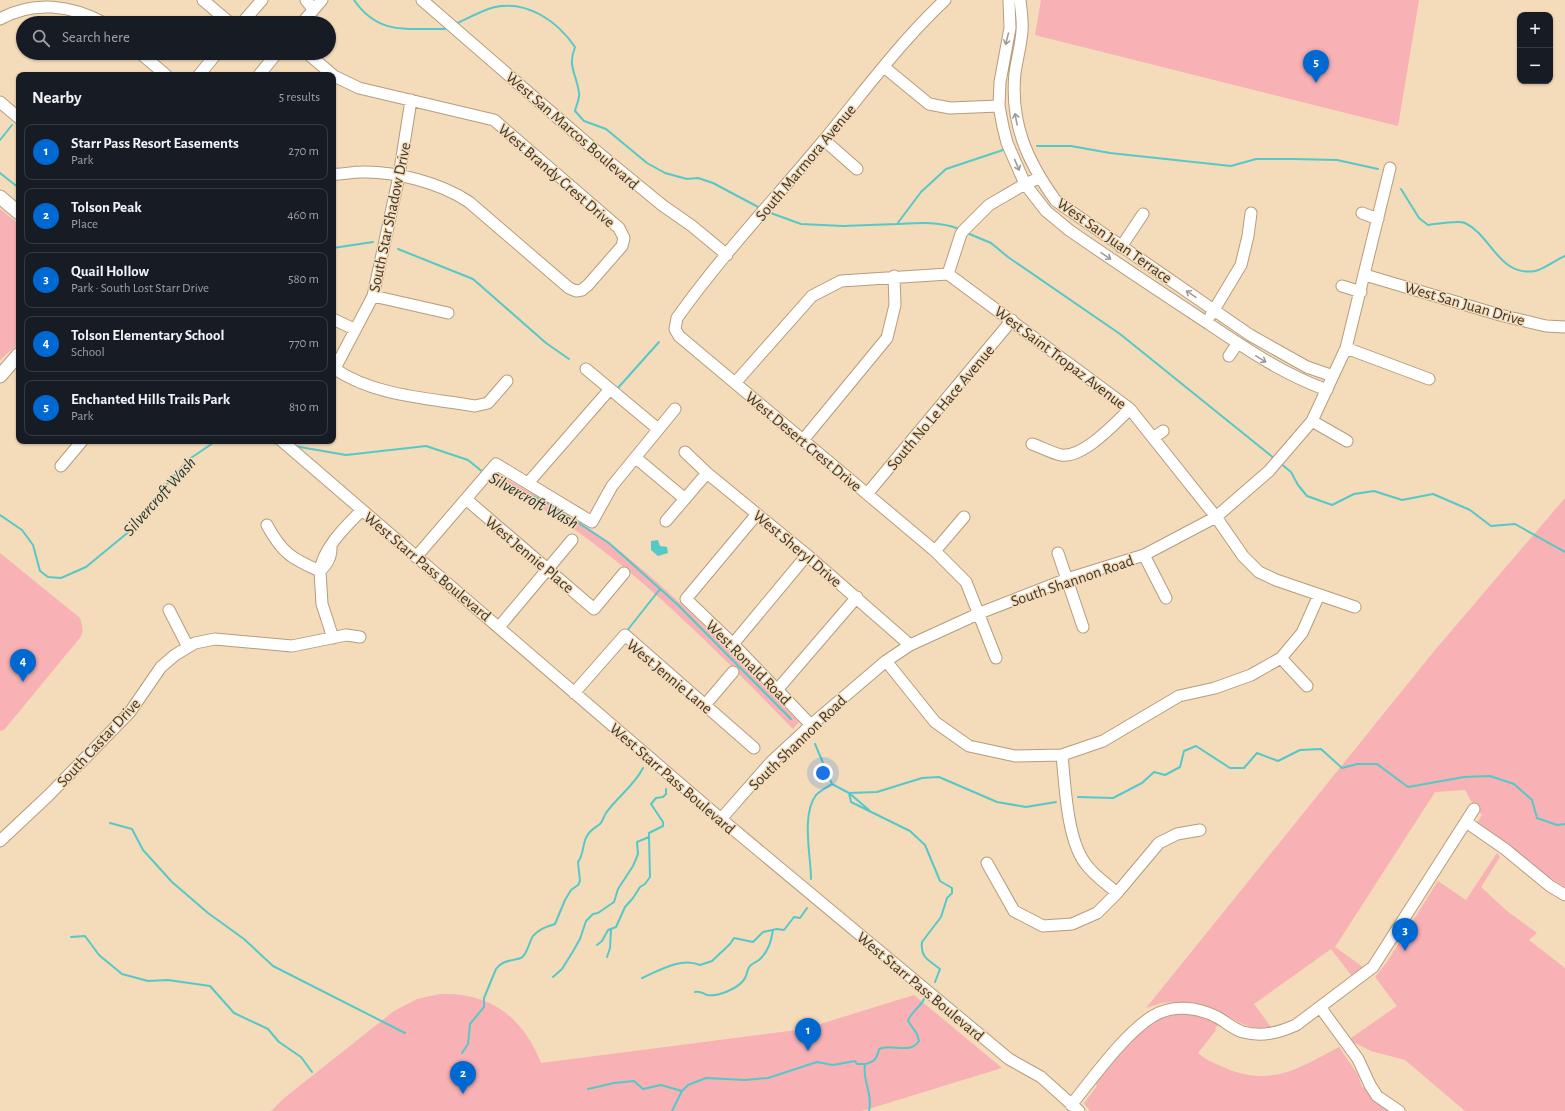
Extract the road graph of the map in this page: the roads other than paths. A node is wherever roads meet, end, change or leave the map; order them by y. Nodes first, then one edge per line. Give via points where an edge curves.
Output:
1 (203, 0) edge
2 (262, 0) edge
3 (306, 0) edge
4 (322, 0) edge
5 (945, 0) edge
6 (1009, 0) edge
7 (1020, 0) edge
8 (425, 1) edge
9 (313, 9) junction
10 (89, 16) edge
11 (222, 16) edge
12 (248, 16) edge
13 (308, 16) edge
14 (0, 19) edge
15 (148, 60) edge
16 (211, 60) edge
17 (271, 60) edge
18 (315, 60) edge
19 (884, 67) junction
20 (162, 72) edge
21 (201, 72) edge
22 (261, 72) edge
23 (329, 72) edge
24 (336, 77) edge
25 (411, 100) junction
26 (0, 102) edge
27 (999, 106) junction
28 (16, 115) edge
29 (824, 140) junction
30 (1390, 168) dead end
31 (857, 169) dead end
32 (336, 174) edge
33 (399, 176) junction
34 (1040, 178) junction
35 (1025, 184) junction
36 (0, 197) edge
37 (16, 210) edge
38 (1251, 213) dead end
39 (1362, 213) dead end
40 (1143, 214) dead end
41 (1378, 219) junction
42 (1121, 247) junction
43 (727, 255) junction
44 (948, 274) junction
45 (1365, 275) junction
46 (894, 276) junction
47 (1342, 286) dead end
48 (1361, 292) junction
49 (373, 296) junction
50 (1214, 309) junction
51 (448, 313) dead end
52 (336, 320) edge
53 (1012, 320) junction
54 (1206, 322) junction
55 (1565, 327) edge
56 (354, 329) junction
57 (671, 329) joint
58 (1237, 344) junction
59 (1346, 348) junction
60 (1229, 356) dead end
61 (16, 357) edge
62 (336, 367) edge
63 (586, 369) dead end
64 (336, 372) edge
65 (0, 376) edge
66 (1333, 376) junction
67 (1429, 379) dead end
68 (507, 381) dead end
69 (735, 383) junction
70 (610, 389) junction
71 (1327, 390) junction
72 (676, 409) dead end
73 (1130, 409) junction
74 (1312, 420) junction
75 (658, 429) junction
76 (1163, 431) dead end
77 (1154, 438) junction
78 (803, 440) junction
79 (1347, 441) dead end
80 (79, 444) edge
81 (285, 444) edge
82 (1032, 444) dead end
83 (685, 452) dead end
84 (636, 458) junction
85 (61, 466) dead end
86 (708, 473) junction
87 (528, 483) junction
88 (867, 494) junction
89 (685, 499) junction
90 (467, 500) junction
91 (362, 510) junction
92 (757, 514) junction
93 (964, 516) dead end
94 (1216, 517) junction
95 (666, 521) dead end
96 (267, 525) dead end
97 (572, 540) dead end
98 (935, 551) junction
99 (1058, 553) dead end
100 (1144, 554) junction
101 (807, 555) junction
102 (416, 557) junction
103 (547, 569) junction
104 (320, 571) junction
105 (624, 573) dead end
106 (1067, 578) junction
107 (1319, 595) junction
108 (857, 597) junction
109 (1166, 598) dead end
110 (1355, 607) dead end
111 (169, 610) dead end
112 (980, 613) junction
113 (500, 627) junction
114 (1083, 627) dead end
115 (360, 636) dead end
116 (333, 638) junction
117 (733, 644) junction
118 (910, 645) junction
119 (188, 647) junction
120 (996, 658) dead end
121 (1281, 658) junction
122 (886, 661) junction
123 (733, 672) dead end
124 (1307, 686) dead end
125 (778, 690) junction
126 (574, 693) junction
127 (705, 705) junction
128 (811, 724) junction
129 (754, 748) dead end
130 (1062, 755) junction
131 (1474, 809) dead end
132 (721, 819) junction
133 (1466, 822) junction
134 (1200, 830) dead end
135 (0, 840) edge
136 (987, 863) dead end
137 (1117, 893) junction
138 (1565, 895) edge
139 (1320, 1007) junction
140 (1075, 1109) edge
141 (1399, 1111) edge

1 - 11 street
2 - 12 street
3 - 9 street
4 - 9 street
5 - 19 street, South Marmora Avenue
6 -> 27 street, West San Juan Terrace via 1010,28 1000,82
34 -> 7 street, West San Juan Terrace via 1021,140 1015,111 1015,72 1022,30
8 - 43 street, West San Marcos Boulevard via 589,145
9 - 13 street
10 - 14 street via 58,6 29,8
15 - 20 street
16 - 21 street
17 - 22 street
18 - 23 street, West Brandy Crest Drive
19 - 27 street via 929,104 950,108
19 - 29 street, South Marmora Avenue
24 - 25 street, West Brandy Crest Drive via 359,88
25 - 33 street, South Star Shadow Drive
25 - 33 street, West Brandy Crest Drive via 494,120 620,228 627,237 588,285 577,294 455,192
26 - 28 street
27 -> 35 street, West San Juan Terrace via 1007,143
29 - 31 street
29 - 43 street, South Marmora Avenue
30 - 41 street, South Shannon Road
32 - 33 street via 360,172
33 - 49 street, South Star Shadow Drive
34 - 35 street
34 - 42 street, West San Juan Terrace via 1056,201
35 - 44 street via 989,205 960,234
35 -> 54 street, West San Juan Terrace via 1046,210 1068,230
36 - 37 main road
38 - 50 street via 1240,265
39 - 41 street
40 - 42 street
41 - 45 street, South Shannon Road
50 -> 42 street, West San Juan Terrace
43 - 57 street, South Marmora Avenue
44 - 46 street
44 - 53 street, West Saint Tropaz Avenue
45 - 48 street, South Shannon Road
45 - 55 street, West San Juan Drive via 1500,315 1546,326
46 - 69 street via 841,281 812,296
46 - 78 street via 895,305 887,338
47 - 48 street
48 - 59 street, South Shannon Road
49 - 51 street
49 - 56 street, South Star Shadow Drive
50 - 54 street
50 - 66 street, West San Juan Terrace via 1250,335 1291,359
52 - 56 street
53 - 73 street, West Saint Tropaz Avenue
53 - 88 street, South No Le Hace Avenue
54 - 58 street, West San Juan Terrace
56 - 62 street, South Star Shadow Drive
57 - 69 street, West Desert Crest Drive
58 - 60 street
58 -> 71 street, West San Juan Terrace via 1284,372
59 - 66 street, South Shannon Road
59 - 67 street
61 - 65 main road
63 - 70 street
64 - 68 street via 369,387 484,408
66 - 71 street, South Shannon Road
69 - 78 street, West Desert Crest Drive
70 - 75 street
70 - 87 street
71 - 74 street, South Shannon Road
72 - 75 street
73 - 77 street, West Saint Tropaz Avenue
73 - 82 street via 1084,449 1062,455
74 - 79 street
74 - 94 street, South Shannon Road via 1268,471
75 - 84 street
76 - 77 street
77 - 94 street, West Saint Tropaz Avenue
78 - 88 street, West Desert Crest Drive
80 - 85 street
81 - 91 street, West Starr Pass Boulevard
83 - 86 street, West Sheryl Drive
84 - 87 street via 612,486 592,522
84 - 89 street
86 - 89 street
86 - 92 street, West Sheryl Drive
87 - 90 street via 496,464
88 - 98 street, West Desert Crest Drive
89 - 95 street
90 - 102 street
90 - 103 street, West Jennie Place
91 - 102 street, West Starr Pass Boulevard
91 - 104 street via 325,553
92 - 101 street, West Sheryl Drive
92 - 117 street, West Ronald Road via 686,599
93 - 98 street
94 - 100 street, South Shannon Road
94 - 107 street, West Saint Tropaz Avenue via 1259,572
96 - 104 street via 284,551 296,561
97 - 103 street
98 - 112 street, West Desert Crest Drive via 966,582
99 - 106 street
100 - 106 street, South Shannon Road
100 - 109 street
101 - 108 street, West Sheryl Drive
101 - 117 street
102 - 113 street, West Starr Pass Boulevard
103 - 105 street, West Jennie Place via 594,609
103 - 113 street
104 - 116 street via 322,604
106 - 112 street, South Shannon Road
106 - 114 street
107 - 110 street, West Saint Tropaz Avenue
107 - 121 street via 1302,633
108 - 118 street, West Sheryl Drive
108 - 125 street
111 - 119 street
112 - 118 street, South Shannon Road
112 - 120 street, West Desert Crest Drive
113 - 126 street, West Starr Pass Boulevard
115 - 116 street, South Castar Drive via 346,635
116 - 119 street, South Castar Drive via 292,646 215,639
117 - 125 street, West Ronald Road
118 - 122 street, South Shannon Road
119 - 135 street, South Castar Drive via 160,667 130,712 49,795
121 - 124 street
121 - 130 street via 1251,674 1215,688 1179,696 1104,741
122 - 128 street, South Shannon Road
122 - 130 street via 935,722 969,746 1015,756
123 - 127 street
125 - 128 street, West Ronald Road
126 - 127 street, West Jennie Lane via 625,635
126 - 132 street, West Starr Pass Boulevard
127 - 129 street, West Jennie Lane
128 - 132 street, South Shannon Road via 771,762
130 - 137 street via 1067,807 1076,843 1085,863
131 - 133 street
132 - 140 street, West Starr Pass Boulevard via 1009,1059 1041,1077
133 - 138 street
133 - 139 street via 1373,966
134 - 137 street via 1178,834 1159,843
136 - 137 street via 1014,911 1043,926 1072,924 1097,913
139 - 140 street via 1296,1025 1281,1032 1266,1034 1242,1032 1199,1010 1184,1007 1154,1015 1136,1028
139 - 141 street via 1358,1059 1377,1096

